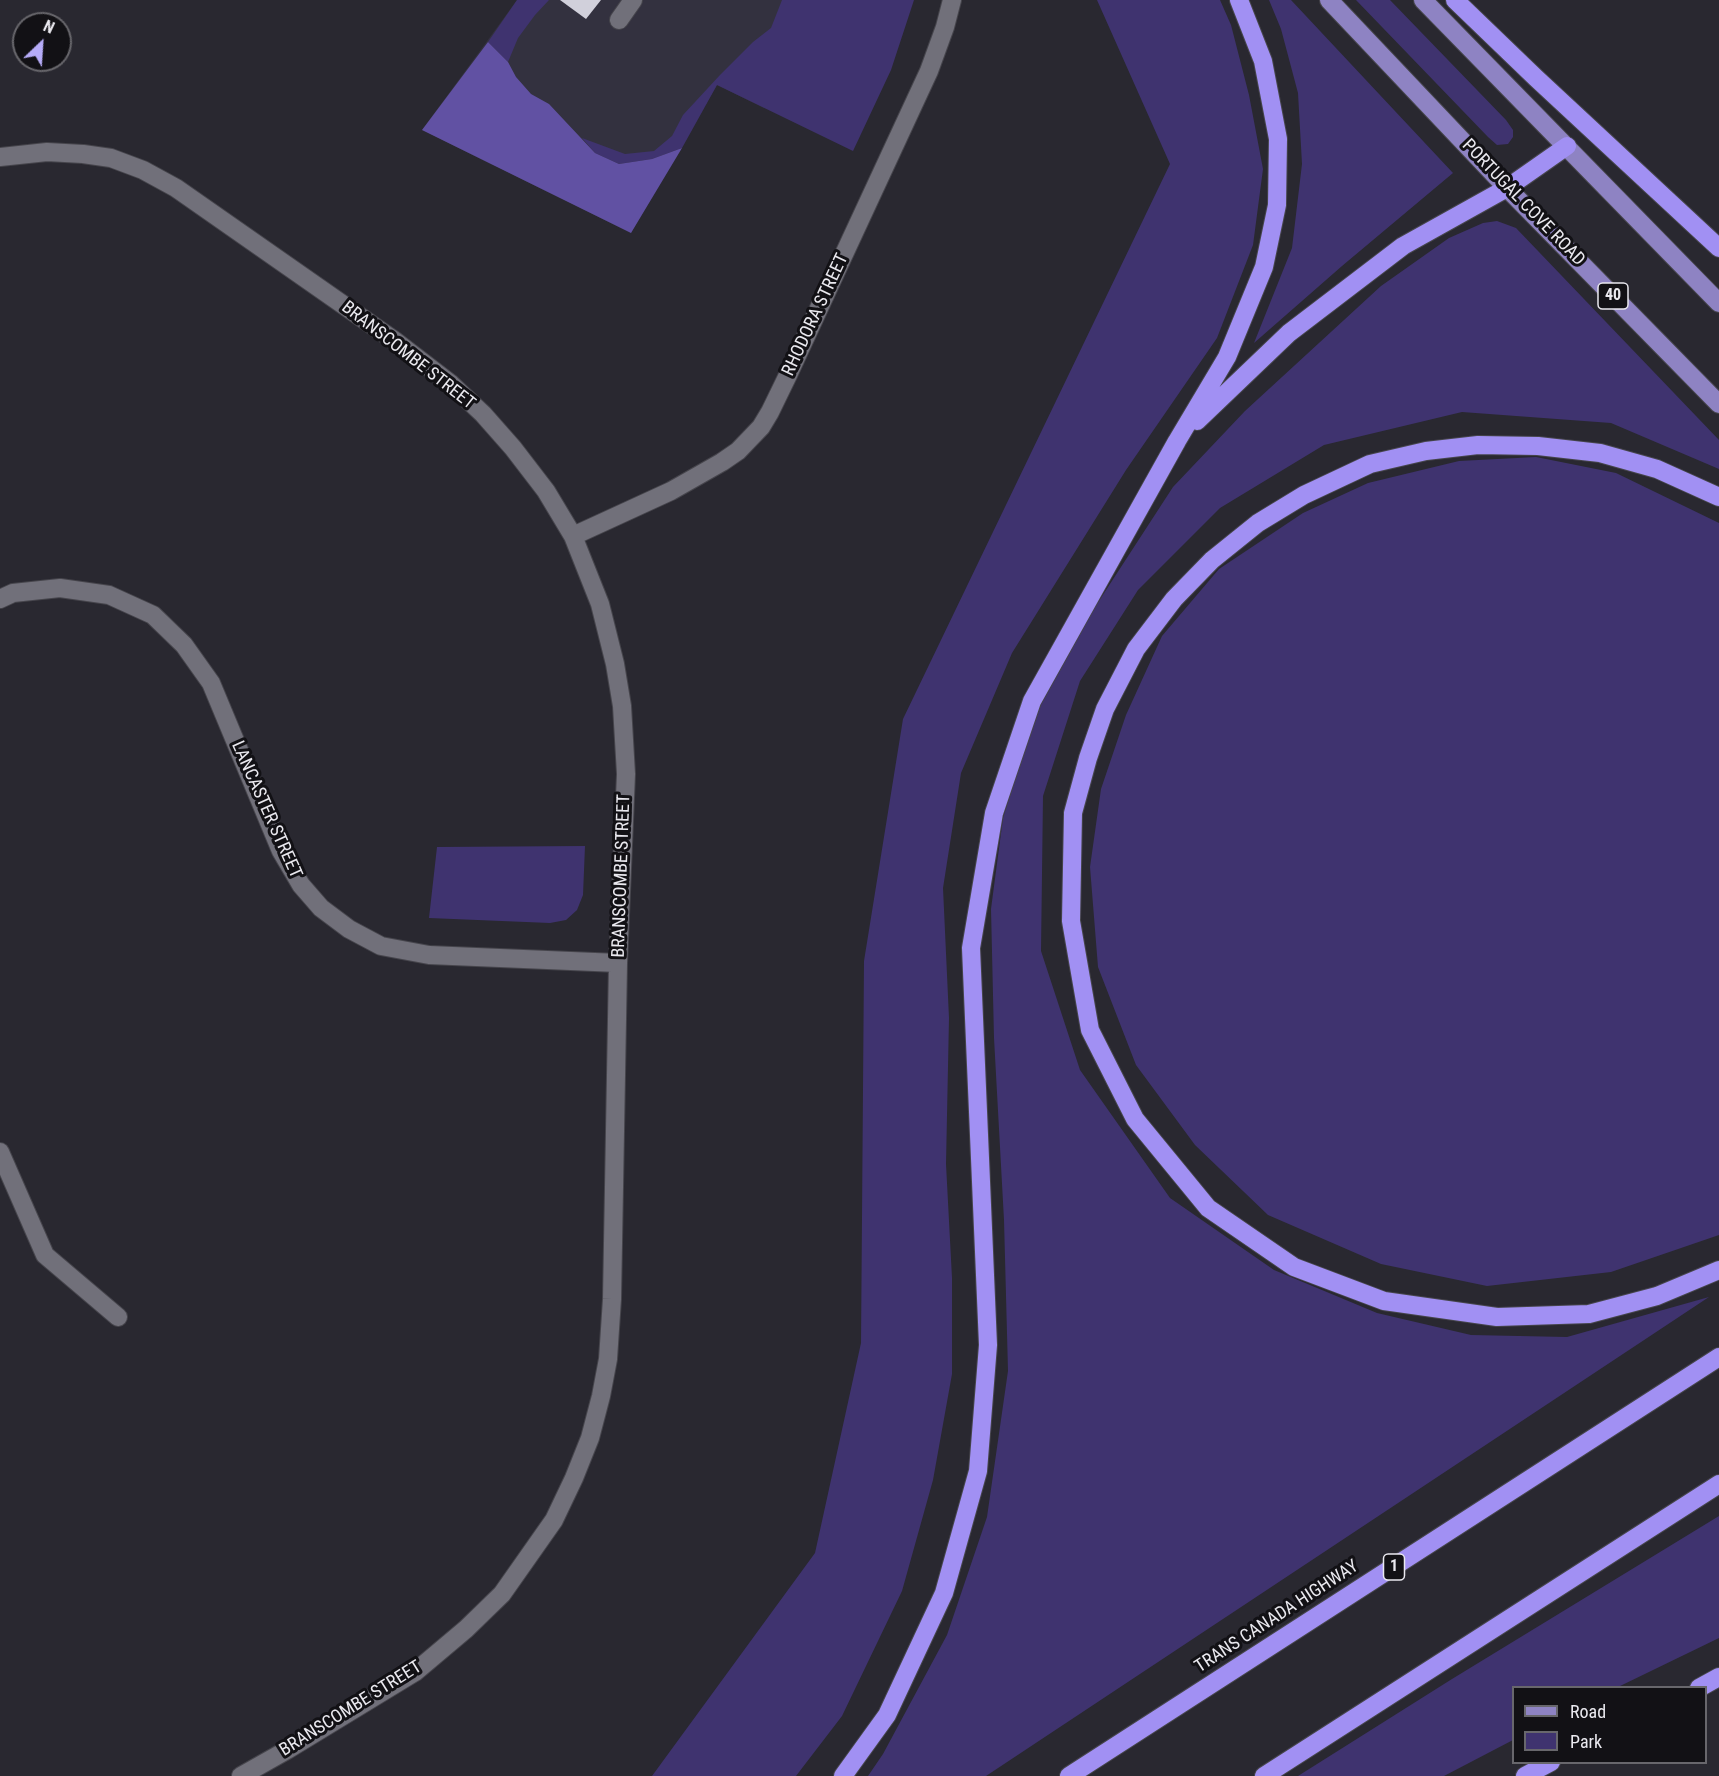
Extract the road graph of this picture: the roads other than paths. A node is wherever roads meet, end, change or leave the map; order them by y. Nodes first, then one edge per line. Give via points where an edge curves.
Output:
1 (633, 0) edge
2 (952, 0) edge
3 (1239, 0) edge
4 (1329, 0) edge
5 (1423, 0) edge
6 (1455, 0) edge
7 (619, 20) dead end
8 (1567, 146) junction
9 (0, 157) edge
10 (1507, 188) junction
11 (1719, 248) edge
12 (1719, 303) edge
13 (1719, 404) edge
14 (1177, 441) junction
15 (1719, 497) edge
16 (573, 536) junction
17 (0, 599) edge
18 (618, 963) junction
19 (0, 1152) edge
20 (1719, 1270) edge
21 (118, 1317) dead end
22 (1719, 1357) edge
23 (1719, 1484) edge
24 (1719, 1677) edge
25 (1703, 1686) edge
26 (1547, 1764) edge
27 (241, 1776) edge
28 (843, 1776) edge
29 (1069, 1776) edge
30 (1264, 1776) edge
31 (1525, 1776) edge

1 - 7 street
2 - 16 street, RHODORA STREET via 929,71 761,427 722,462 671,491
3 - 14 highway via 1263,61 1278,139 1277,206 1264,267 1242,324
4 - 10 main road, PORTUGAL COVE ROAD / 40
5 - 8 main road
6 - 11 highway
8 - 10 highway
8 - 12 main road
9 - 16 street, BRANSCOMBE STREET via 47,152 111,158 176,188 451,384 513,448 546,491
10 - 13 main road, PORTUGAL COVE ROAD / 40
10 - 14 highway via 1404,246 1289,333
14 - 28 highway via 1032,701 994,813 971,948 988,1345 978,1471 944,1593 887,1715
15 - 20 highway via 1657,469 1600,453 1478,445 1426,451 1370,464 1304,495 1258,523 1212,560 1174,599 1136,650 1105,709 1073,813 1071,921 1090,1030 1135,1119 1208,1208 1294,1267 1384,1301 1497,1317 1589,1314 1657,1296
16 - 18 street, BRANSCOMBE STREET via 600,604 622,706 626,774
17 - 18 street, LANCASTER STREET via 14,593 60,588 108,595 153,615 184,645 211,683 281,851 301,885 321,908 349,929 381,946 429,955
18 - 27 street, BRANSCOMBE STREET via 608,1359 590,1438 574,1478 554,1520 530,1556 502,1593 465,1629 415,1672
19 - 21 street via 45,1255
22 - 29 highway, TRANS CANADA HIGHWAY / 1
23 - 30 highway
24 - 25 highway
26 - 31 highway

